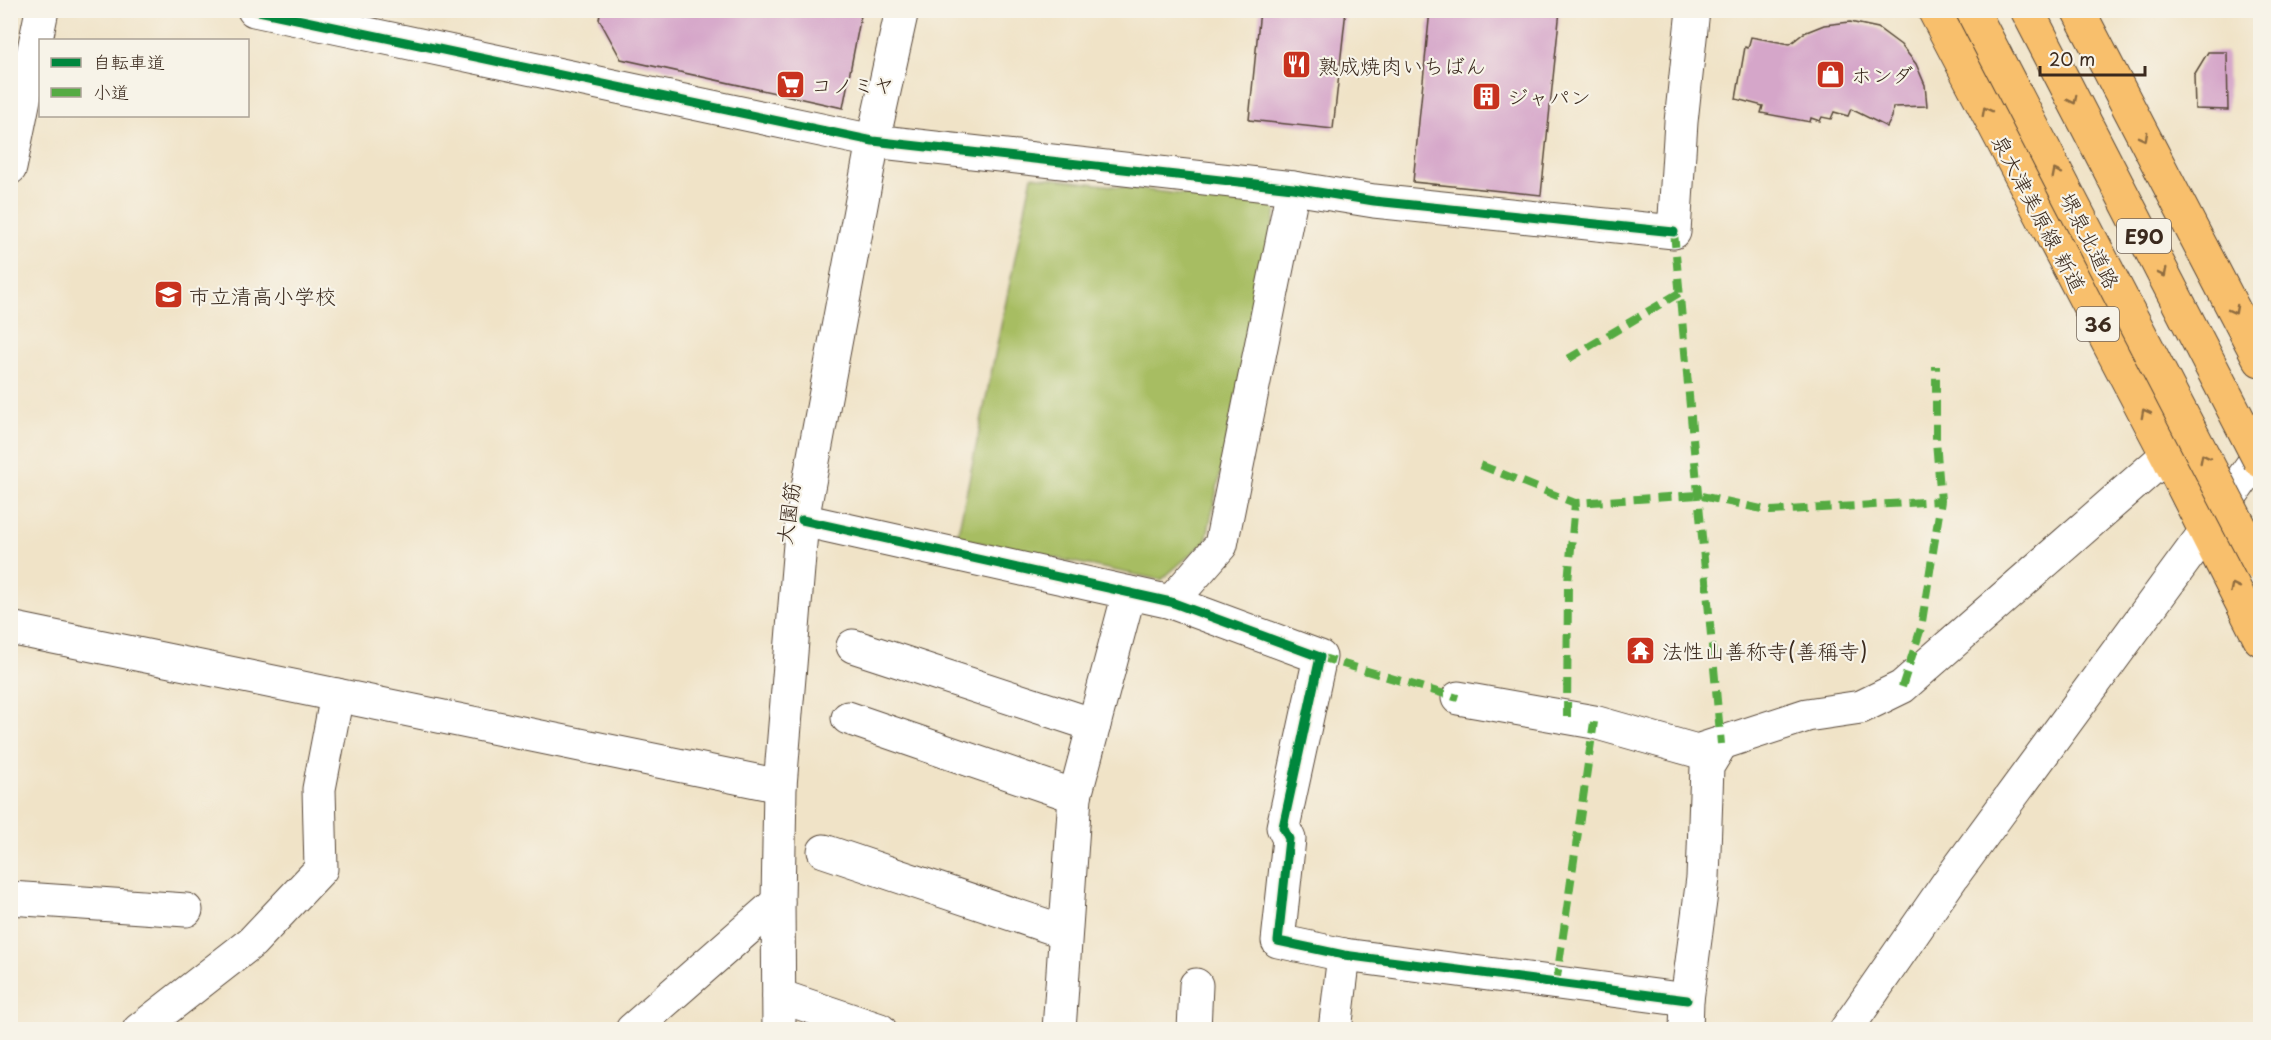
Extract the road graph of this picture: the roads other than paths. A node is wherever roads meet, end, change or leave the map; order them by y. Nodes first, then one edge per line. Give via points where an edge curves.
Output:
1 (42, 10) edge
2 (254, 10) edge
3 (902, 10) edge
4 (1693, 10) edge
5 (1934, 10) edge
6 (1972, 10) edge
7 (2026, 10) edge
8 (2079, 10) edge
9 (873, 141) junction
10 (10, 168) edge
11 (1293, 188) junction
12 (2260, 360) edge
13 (2260, 454) edge
14 (2167, 455) junction
15 (2260, 461) edge
16 (802, 520) junction
17 (2206, 531) junction
18 (2260, 565) edge
19 (1129, 593) junction
20 (1171, 602) junction
21 (10, 628) edge
22 (2260, 639) edge
23 (853, 646) dead end
24 (337, 695) junction
25 (1458, 698) dead end
26 (848, 718) dead end
27 (1094, 725) junction
28 (1721, 744) junction
29 (780, 786) junction
30 (1075, 796) junction
31 (824, 851) dead end
32 (10, 898) edge
33 (778, 902) junction
34 (186, 910) dead end
35 (1065, 932) junction
36 (1344, 956) junction
37 (1196, 985) dead end
38 (779, 996) junction
39 (1686, 1015) edge
40 (139, 1029) edge
41 (632, 1029) edge
42 (779, 1029) edge
43 (880, 1029) edge
44 (1059, 1029) edge
45 (1194, 1029) edge
46 (1335, 1029) edge
47 (1846, 1029) edge

1 - 10 street
2 - 9 street
3 - 9 street, 大園筋
4 - 11 street via 1674,232 1374,201
14 -> 5 main road, 泉大津美原線 新道 / 36
18 -> 6 main road, 堺泉北道路 / E90, bridge
7 -> 15 main road, E90, bridge
8 -> 12 main road
9 - 11 street
9 - 16 street, 大園筋
11 - 20 street via 1221,545
13 - 17 street
14 - 17 main road, 泉大津美原線 新道 / 36
14 - 28 street via 1902,687 1861,707 1807,715
16 - 19 street
16 - 29 street, 大園筋
22 -> 17 main road, 泉大津美原線 新道 / 36
17 - 47 street via 1952,877
19 - 20 street
19 - 27 street
20 - 36 street via 1320,657 1283,827 1289,839 1278,941
21 - 24 street
23 - 27 street
24 - 29 street
24 - 40 street via 319,789 321,869 252,942
25 - 28 street via 1594,722 1696,751
26 - 30 street
27 - 30 street
28 - 39 street via 1707,766 1703,878
29 - 33 street, 大園筋
30 - 35 street
31 - 35 street
32 - 34 street
33 - 38 street, 大園筋
33 - 41 street
35 - 44 street
36 - 39 street
36 - 46 street
37 - 45 street
38 - 42 street, 大園筋
38 - 43 street

